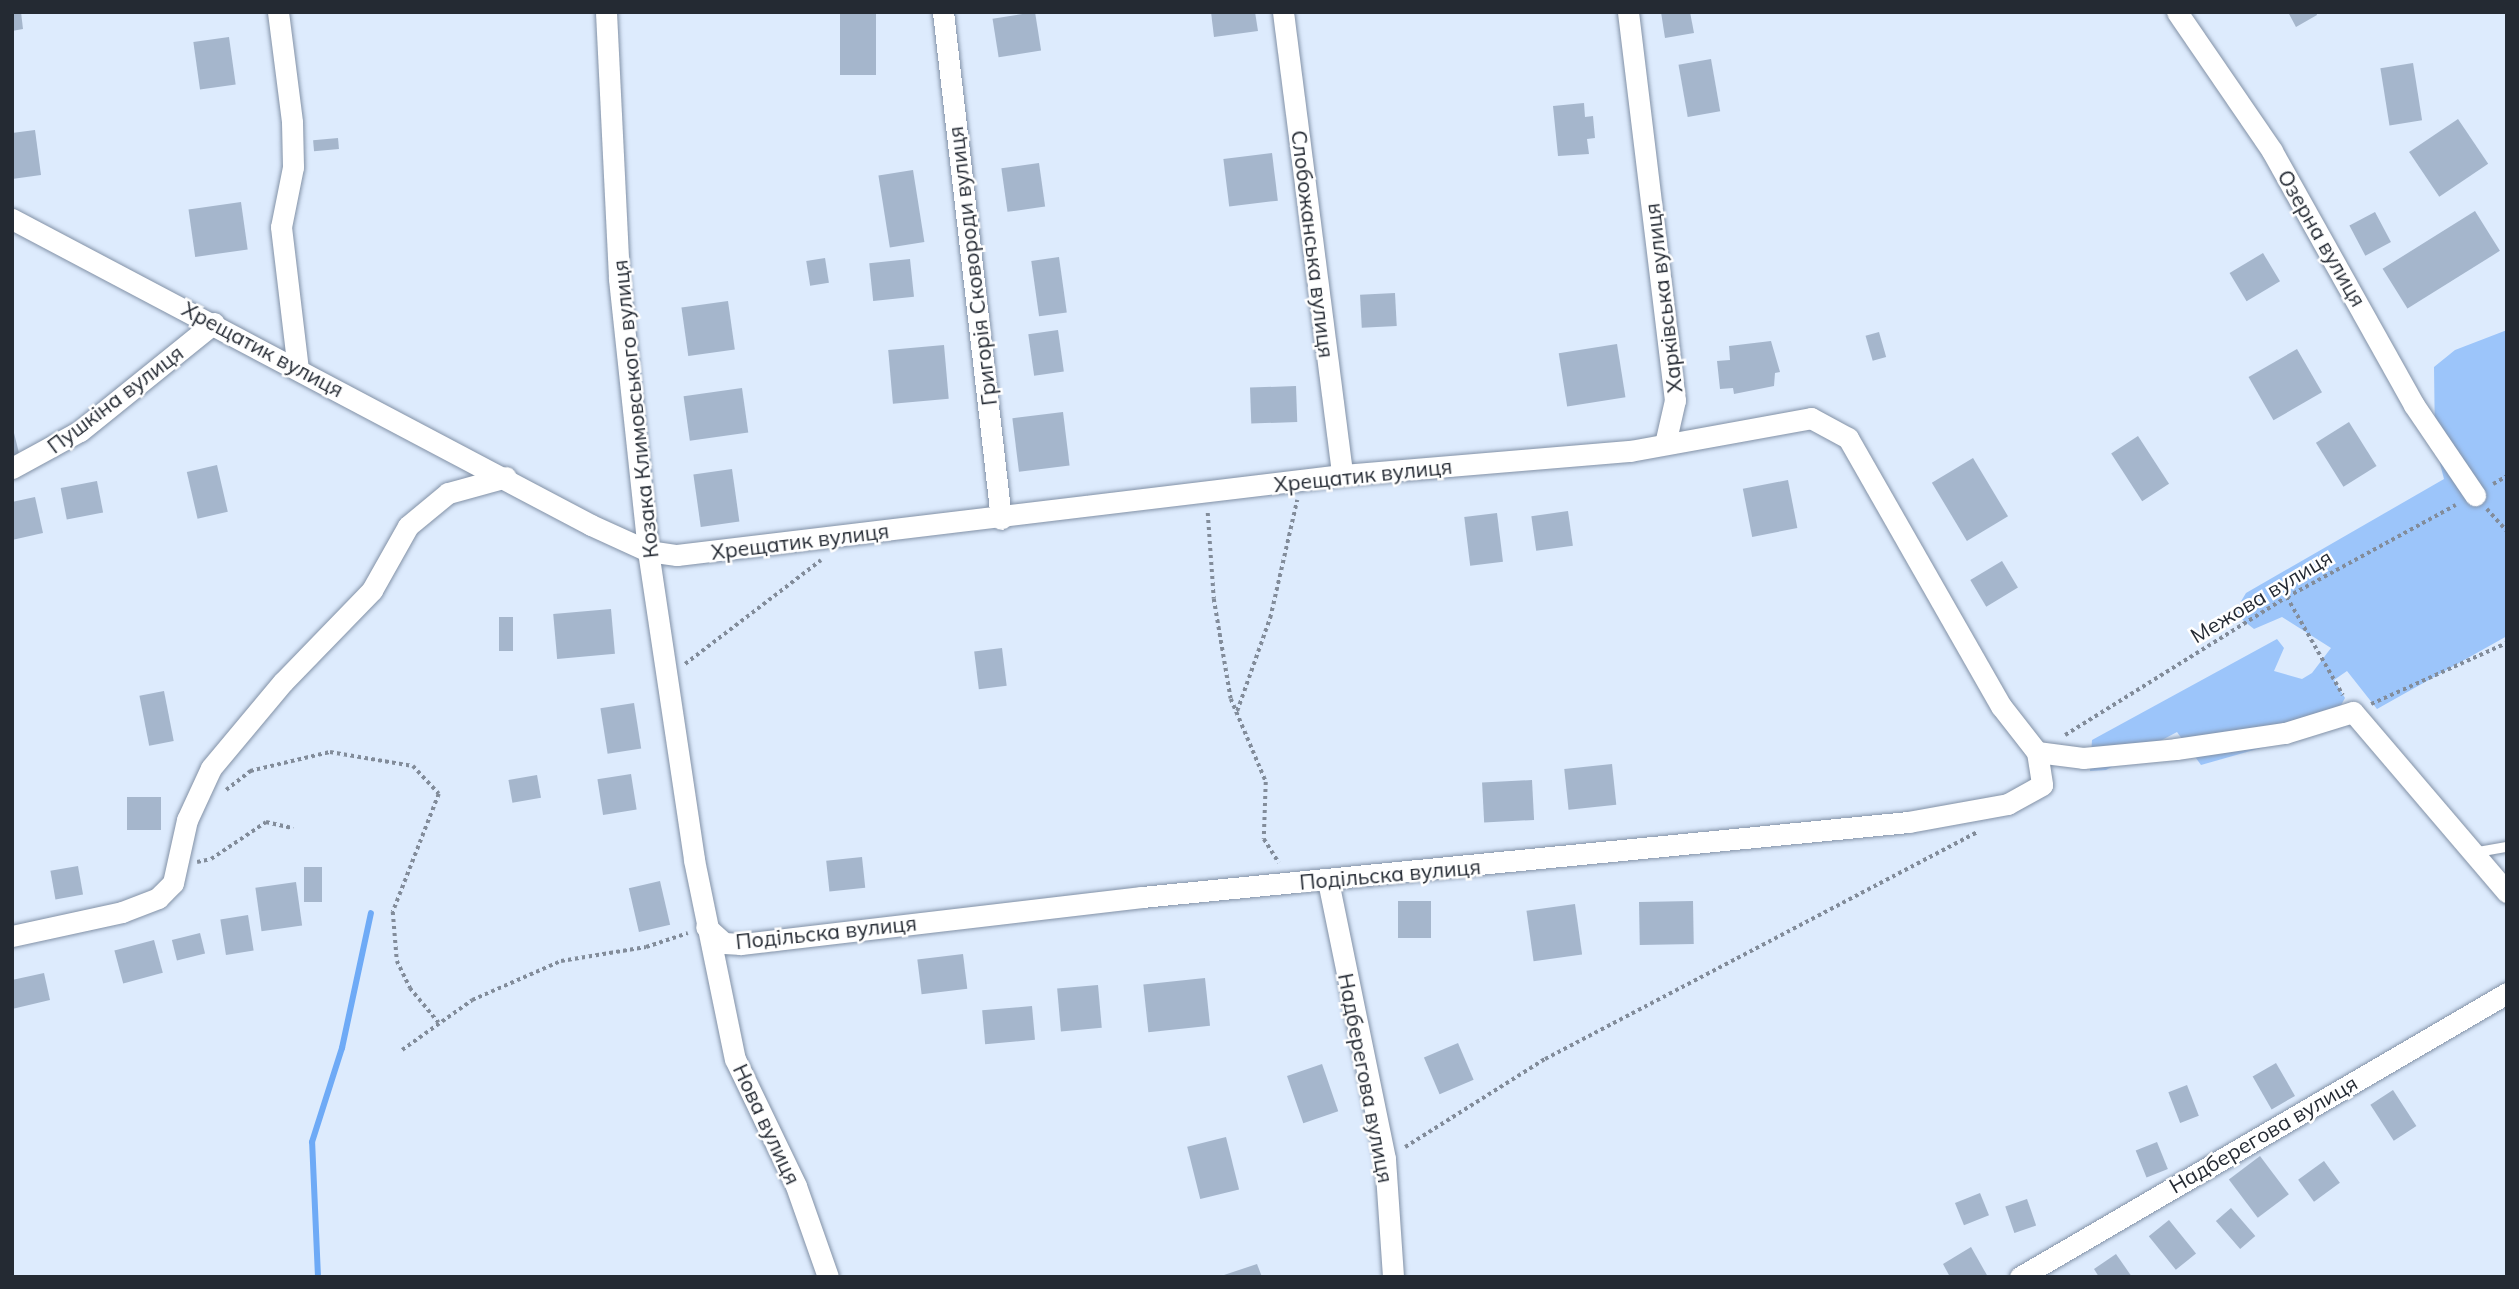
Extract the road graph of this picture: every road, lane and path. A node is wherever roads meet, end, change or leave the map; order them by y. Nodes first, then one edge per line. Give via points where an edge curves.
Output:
1 (278, 12) edge
2 (606, 12) edge
3 (943, 12) edge
4 (1283, 12) edge
5 (1628, 12) edge
6 (2177, 12) edge
7 (12, 219) edge
8 (214, 323) junction
9 (298, 369) junction
10 (1665, 444) junction
11 (12, 468) edge
12 (1342, 475) junction
13 (2507, 476) edge
14 (506, 477) junction
15 (1299, 480) junction
16 (1207, 492) junction
17 (2474, 495) junction
18 (1001, 519) junction
19 (2507, 531) edge
20 (648, 551) junction
21 (825, 557) dead end
22 (2287, 597) junction
23 (2507, 643) edge
24 (669, 676) junction
25 (1237, 711) junction
26 (2353, 712) junction
27 (2037, 752) junction
28 (218, 796) dead end
29 (2008, 804) junction
30 (293, 828) dead end
31 (2507, 847) edge
32 (2471, 853) junction
33 (1281, 865) dead end
34 (178, 867) junction
35 (1328, 881) junction
36 (2507, 892) edge
37 (706, 927) junction
38 (12, 936) edge
39 (2507, 993) edge
40 (439, 1023) junction
41 (402, 1050) dead end
42 (1385, 1159) junction
43 (1389, 1275) edge
44 (828, 1277) edge
45 (2020, 1277) edge

1 - 9 street via 293,167 282,227
2 - 20 street, Козака Климовського вулиця via 620,279
3 - 18 street, Григорія Сковороди вулиця
4 - 12 street, Слобожанська вулиця
5 - 10 street, Харківська вулиця via 1675,400
6 - 17 street, Озерна вулиця via 2272,151
7 - 8 street, Хрещатик вулиця
8 - 9 street, Хрещатик вулиця
8 - 11 street, Пушкіна вулиця via 80,431
9 - 14 street, Хрещатик вулиця
10 - 12 street, Хрещатик вулиця
10 - 27 street via 1811,418 1848,438 2001,706
12 - 15 street, Хрещатик вулиця
13 - 17 path, Межова вулиця
14 - 20 street, Хрещатик вулиця
14 - 34 street via 448,493 408,526 372,590 283,682 211,768 187,820
15 - 16 street, Хрещатик вулиця
15 - 25 path via 1270,618
16 - 18 street, Хрещатик вулиця
16 - 25 path via 1214,600
17 - 19 path
17 - 22 path, Межова вулиця
18 - 20 street, Хрещатик вулиця via 721,552
20 - 24 street, Козака Климовського вулиця
21 - 24 path
22 - 26 path
22 - 27 path, Межова вулиця
23 - 26 path
24 - 37 street, Козака Климовського вулиця
25 - 33 path via 1266,782 1264,839
26 - 27 street via 2285,733 2176,750 2083,758
26 - 32 street
27 - 29 street, Подільска вулиця via 2042,785
28 - 40 path via 250,771 330,752 413,766 439,794 393,912 397,961 410,988
29 - 35 street, Подільска вулиця via 1908,822
29 - 42 path via 1967,841 1896,873 1545,1059
30 - 34 path via 266,822 211,859
31 - 32 lane
32 - 36 street
34 - 38 street via 173,883 158,898 122,912
35 - 37 street, Подільска вулиця via 1142,897 741,944 724,943
35 - 42 street, Надберегова вулиця
37 - 40 path via 646,947 561,961 472,1000
37 - 44 street, Нова вулиця via 735,1059 796,1186
39 - 45 street, Надберегова вулиця
40 - 41 path
42 - 43 street, Надберегова вулиця

